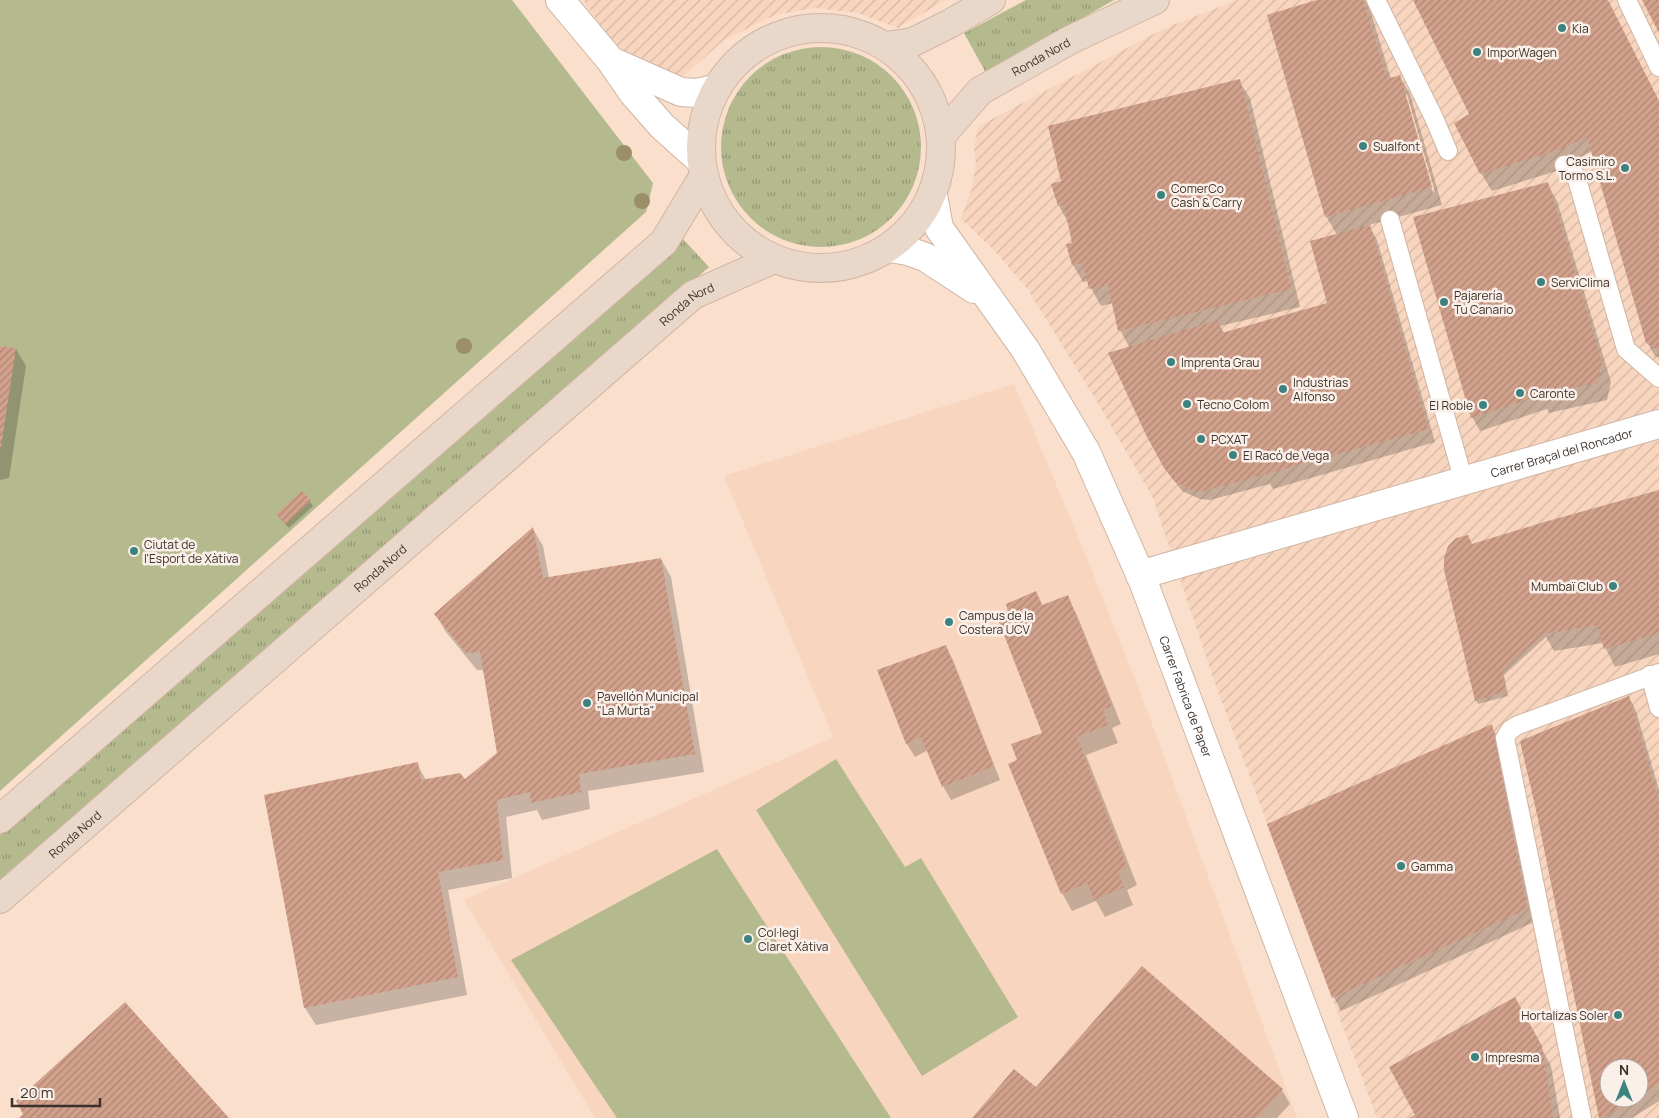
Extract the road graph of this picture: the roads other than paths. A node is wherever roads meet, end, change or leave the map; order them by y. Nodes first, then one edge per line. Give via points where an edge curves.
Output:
1 (560, 0) edge
2 (991, 0) edge
3 (1155, 0) edge
4 (1376, 0) edge
5 (1627, 0) edge
6 (885, 46) junction
7 (611, 61) junction
8 (1659, 67) edge
9 (715, 89) junction
10 (942, 135) junction
11 (1448, 151) dead end
12 (1564, 165) dead end
13 (701, 168) junction
14 (933, 195) junction
15 (1390, 220) dead end
16 (889, 248) junction
17 (774, 259) junction
18 (986, 296) junction
19 (1659, 378) edge
20 (1659, 424) edge
21 (1464, 482) junction
22 (1140, 575) junction
23 (1654, 674) edge
24 (1659, 708) edge
25 (0, 819) edge
26 (0, 899) edge
27 (1344, 1118) edge
28 (1582, 1118) edge

1 - 7 street
2 - 6 main road via 913,42
3 - 10 main road, Ronda Nord via 1070,40 980,91
4 - 11 lane
5 - 8 lane
6 - 9 main road via 855,32 823,27 791,31 760,43 734,63
6 - 10 main road via 913,69 932,100
7 - 9 street via 680,92
7 - 13 street via 633,93
9 - 13 main road via 702,124
10 - 14 main road via 941,165
12 - 19 lane via 1576,176 1626,350
13 - 17 main road via 717,211 742,240
13 - 25 main road via 664,242
14 - 16 main road via 915,224
14 - 18 street, Carrer Fabrica de Paper via 939,228
15 - 21 lane
16 - 17 main road via 853,265 813,269
16 - 18 street, Carrer Fabrica de Paper via 925,257
17 - 26 main road, Ronda Nord via 693,295
18 - 22 street, Carrer Fabrica de Paper via 1062,410 1089,460
20 - 21 street, Carrer Braçal del Roncador
21 - 22 street, Carrer Braçal del Roncador
22 - 27 street, Carrer Fabrica de Paper
23 - 24 lane
23 - 28 lane via 1518,725 1505,738

